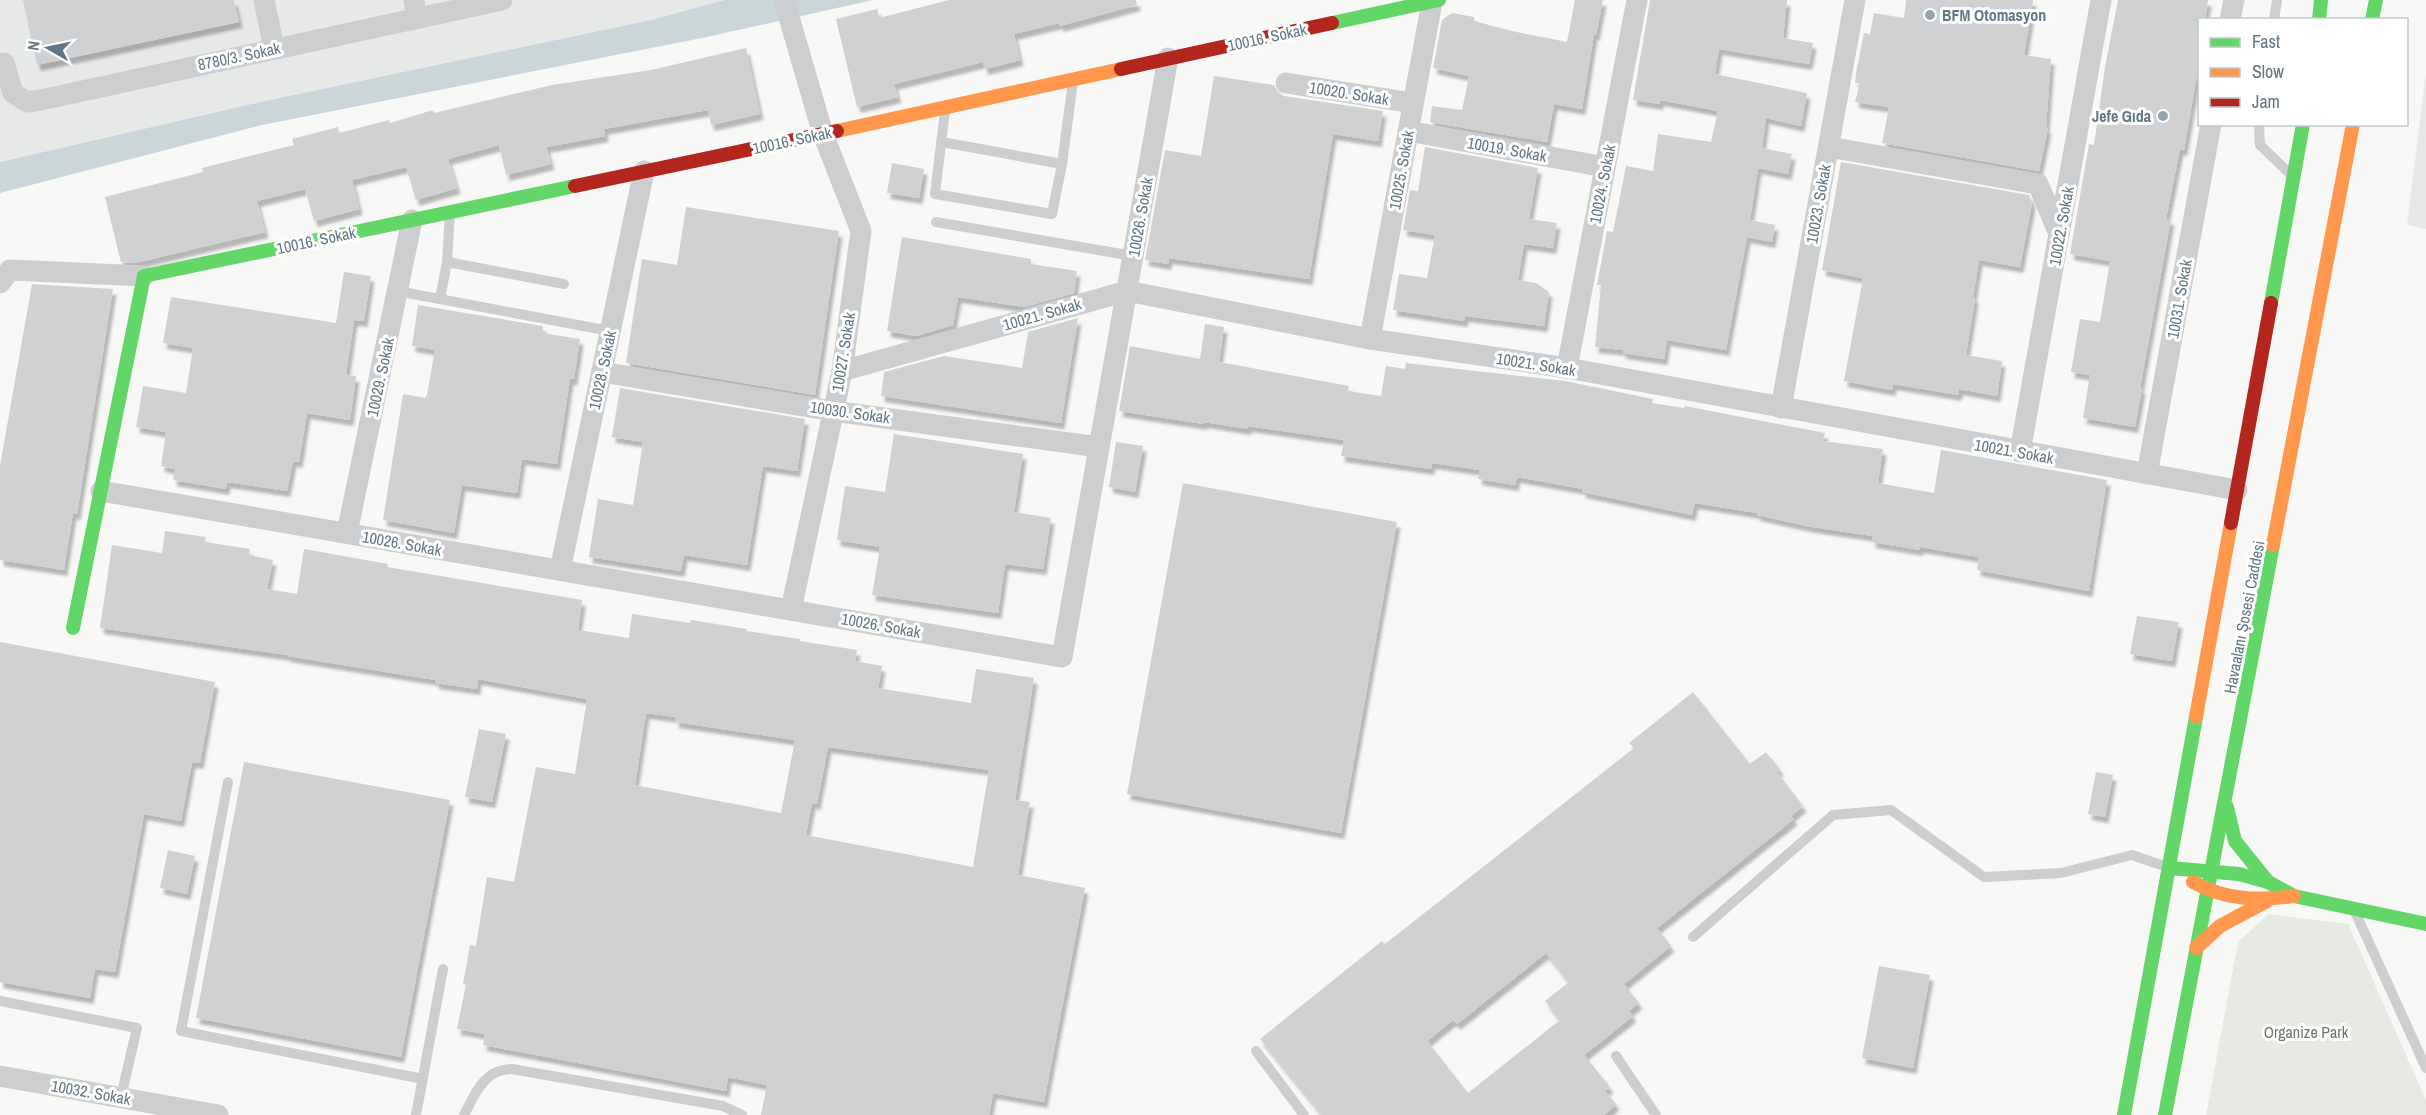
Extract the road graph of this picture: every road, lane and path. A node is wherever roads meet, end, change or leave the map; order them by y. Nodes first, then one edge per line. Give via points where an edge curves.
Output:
1 (264, 0) edge
2 (502, 0) edge
3 (784, 0) edge
4 (1637, 0) edge
5 (1855, 0) edge
6 (2101, 0) edge
7 (2234, 0) edge
8 (2277, 0) edge
9 (2321, 0) edge
10 (2376, 0) edge
11 (1435, 1) edge
12 (416, 9) edge
13 (2230, 18) edge
14 (2274, 18) edge
15 (2319, 18) edge
16 (2372, 18) edge
17 (274, 48) junction
18 (1168, 58) junction
19 (1, 59) edge
20 (1073, 79) junction
21 (1286, 83) dead end
22 (1413, 104) junction
23 (945, 107) junction
24 (2211, 126) edge
25 (2259, 126) edge
26 (2303, 126) edge
27 (2353, 126) edge
28 (1408, 131) junction
29 (823, 134) junction
30 (942, 142) junction
31 (1829, 147) junction
32 (1062, 164) junction
33 (1605, 167) junction
34 (644, 171) junction
35 (2293, 177) junction
36 (450, 212) junction
37 (412, 220) junction
38 (936, 222) dead end
39 (2059, 234) junction
40 (1133, 256) junction
41 (447, 262) junction
42 (144, 276) junction
43 (5, 277) edge
44 (564, 284) dead end
45 (397, 291) junction
46 (1127, 291) junction
47 (440, 299) junction
48 (610, 331) junction
49 (1370, 339) junction
50 (1567, 368) junction
51 (842, 371) junction
52 (602, 372) junction
53 (1781, 408) junction
54 (833, 411) junction
55 (1099, 447) junction
56 (2020, 452) junction
57 (2147, 474) junction
58 (2237, 490) junction
59 (101, 491) junction
60 (347, 533) junction
61 (560, 570) junction
62 (791, 610) junction
63 (73, 628) dead end
64 (228, 782) dead end
65 (2226, 802) junction
66 (2170, 868) junction
67 (2212, 870) junction
68 (2268, 882) junction
69 (2208, 892) junction
70 (2294, 896) junction
71 (2266, 901) junction
72 (2355, 911) junction
73 (2426, 924) edge
74 (1693, 937) dead end
75 (2196, 948) junction
76 (444, 969) dead end
77 (0, 1001) edge
78 (1256, 1051) dead end
79 (1616, 1056) dead end
80 (2426, 1068) edge
81 (0, 1076) edge
82 (423, 1079) junction
83 (121, 1098) junction
84 (218, 1115) edge
85 (416, 1115) edge
86 (464, 1115) edge
87 (742, 1115) edge
88 (1304, 1115) edge
89 (1656, 1115) edge
90 (2124, 1115) edge
91 (2165, 1115) edge

1 - 17 street
2 - 12 street, 8780/3. Sokak
3 - 29 street, 10027. Sokak
4 - 33 street, 10024. Sokak
5 - 31 street, 10023. Sokak
6 - 39 street, 10022. Sokak
7 - 13 street
8 - 14 lane
9 - 15 street
10 - 16 street
11 - 18 street, 10016. Sokak
11 - 22 street, 10025. Sokak
12 - 17 street, 8780/3. Sokak
17 - 19 street, 8780/3. Sokak via 27,102 13,93
18 - 20 street, 10016. Sokak
18 - 40 street, 10026. Sokak
20 - 23 street, 10016. Sokak
20 - 32 lane
21 - 22 street, 10020. Sokak
22 - 28 street, 10025. Sokak
23 - 29 street, 10016. Sokak
23 - 30 lane
24 - 57 street, 10031. Sokak
25 - 35 lane via 2260,146
26 - 35 street, Havaalanı Şosesi Caddesi
27 - 65 street, Havaalanı Şosesi Caddesi
28 - 33 street, 10019. Sokak
28 - 49 street, 10025. Sokak
29 - 34 street, 10016. Sokak
29 - 51 street, 10027. Sokak via 861,231
30 - 32 lane
30 - 32 lane via 935,194 1052,214
31 - 39 street via 2038,184
31 - 53 street, 10023. Sokak
33 - 50 street, 10024. Sokak
34 - 36 street, 10016. Sokak
34 - 48 street, 10028. Sokak
35 - 58 street, Havaalanı Şosesi Caddesi
36 - 37 street, 10016. Sokak
36 - 41 lane
37 - 42 street, 10016. Sokak
37 - 45 street, 10029. Sokak
38 - 40 lane
39 - 56 street, 10022. Sokak
40 - 46 street, 10026. Sokak
41 - 44 lane
41 - 47 lane
42 - 43 street, 10016. Sokak
42 - 59 street
45 - 47 lane
45 - 60 street, 10029. Sokak
46 - 49 street, 10021. Sokak
46 - 51 street, 10021. Sokak
46 - 55 street, 10026. Sokak
47 - 48 lane
48 - 52 street, 10028. Sokak
49 - 50 street, 10021. Sokak
50 - 53 street, 10021. Sokak
51 - 54 street, 10027. Sokak
52 - 54 street, 10030. Sokak
52 - 61 street, 10028. Sokak
53 - 56 street, 10021. Sokak
54 - 55 street, 10030. Sokak
54 - 62 street, 10027. Sokak
55 - 62 street, 10026. Sokak via 1062,657
56 - 57 street, 10021. Sokak
57 - 58 street, 10021. Sokak
58 - 66 street, Havaalanı Şosesi Caddesi
59 - 60 street, 10026. Sokak
59 - 63 street
60 - 61 street, 10026. Sokak
61 - 62 street, 10026. Sokak
64 - 82 lane via 181,1031
65 - 67 street, Havaalanı Şosesi Caddesi
65 - 68 street via 2235,841
66 - 67 street
66 - 69 street
66 - 74 lane via 2132,855 2061,873 1984,877 1891,810 1833,815
66 - 90 street, Havaalanı Şosesi Caddesi
67 - 68 street
67 - 69 street, Havaalanı Şosesi Caddesi
68 - 70 street
69 - 71 street
69 - 75 street, Havaalanı Şosesi Caddesi
70 - 71 street
70 - 72 street
71 - 75 street via 2220,926
72 - 73 street
72 - 80 lane
75 - 91 street, Havaalanı Şosesi Caddesi
76 - 82 lane
77 - 83 lane via 136,1028
78 - 88 lane
79 - 89 lane
81 - 83 street, 10032. Sokak
82 - 85 lane
83 - 84 street, 10032. Sokak
86 - 87 lane via 490,1075 512,1069 723,1106

